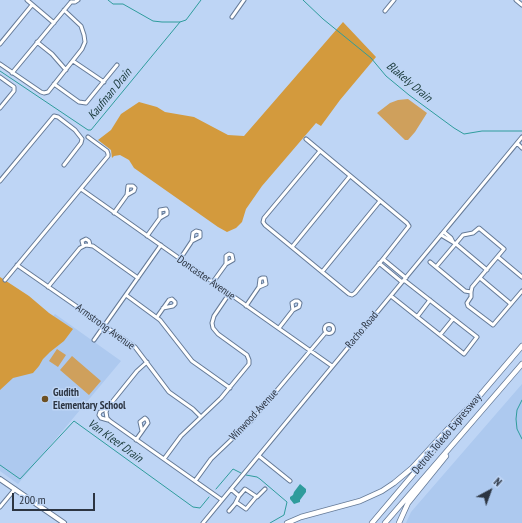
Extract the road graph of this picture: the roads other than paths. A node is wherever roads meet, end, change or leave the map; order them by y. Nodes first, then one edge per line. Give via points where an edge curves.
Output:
1 (27, 0) edge
2 (78, 0) edge
3 (244, 0) edge
4 (394, 0) edge
5 (516, 0) edge
6 (70, 1) edge
7 (32, 4) junction
8 (522, 5) edge
9 (64, 10) junction
10 (385, 11) dead end
11 (232, 17) dead end
12 (54, 23) junction
13 (37, 42) junction
14 (0, 44) edge
15 (73, 61) junction
16 (0, 64) edge
17 (117, 65) dead end
18 (66, 70) junction
19 (12, 73) junction
20 (0, 77) edge
21 (104, 82) junction
22 (54, 84) junction
23 (0, 108) edge
24 (88, 137) dead end
25 (522, 137) edge
26 (306, 139) dead end
27 (517, 143) junction
28 (522, 148) edge
29 (320, 151) junction
30 (64, 165) dead end
31 (350, 176) junction
32 (0, 181) edge
33 (81, 189) junction
34 (127, 195) dead end
35 (380, 201) junction
36 (114, 213) junction
37 (160, 218) dead end
38 (443, 233) junction
39 (147, 236) junction
40 (192, 242) dead end
41 (454, 243) junction
42 (83, 245) junction
43 (90, 245) junction
44 (161, 245) junction
45 (292, 247) junction
46 (498, 257) junction
47 (180, 259) junction
48 (383, 259) junction
49 (430, 262) dead end
50 (380, 263) junction
51 (226, 264) dead end
52 (17, 265) junction
53 (436, 267) junction
54 (487, 270) junction
55 (322, 272) junction
56 (522, 277) edge
57 (138, 278) junction
58 (480, 278) junction
59 (5, 280) dead end
60 (404, 280) junction
61 (213, 282) junction
62 (48, 286) junction
63 (259, 287) dead end
64 (522, 291) edge
65 (470, 292) junction
66 (229, 294) junction
67 (126, 295) junction
68 (390, 296) junction
69 (430, 300) junction
70 (511, 304) junction
71 (246, 306) junction
72 (163, 308) dead end
73 (292, 310) dead end
74 (157, 317) junction
75 (417, 317) junction
76 (453, 318) junction
77 (103, 327) junction
78 (279, 328) junction
79 (326, 332) dead end
80 (440, 335) junction
81 (94, 340) dead end
82 (522, 346) edge
83 (310, 351) junction
84 (147, 362) junction
85 (522, 364) edge
86 (332, 366) junction
87 (230, 388) junction
88 (477, 399) junction
89 (107, 410) junction
90 (479, 414) junction
91 (201, 417) junction
92 (108, 420) junction
93 (142, 431) dead end
94 (136, 440) junction
95 (259, 456) junction
96 (164, 460) junction
97 (0, 479) edge
98 (196, 480) junction
99 (290, 482) dead end
100 (15, 489) junction
101 (231, 489) junction
102 (265, 489) dead end
103 (238, 496) junction
104 (256, 497) junction
105 (222, 500) junction
106 (236, 502) junction
107 (0, 507) edge
108 (229, 511) dead end
109 (64, 523) edge
110 (203, 523) edge
111 (287, 523) edge
112 (372, 523) edge
113 (385, 523) edge
114 (399, 523) edge

1 - 7 street
2 - 6 street
3 - 11 street
4 - 10 street
5 - 8 street
6 - 9 street
7 - 12 street
7 - 14 street
9 - 12 street
9 - 15 street via 79,24 85,37 84,47
12 - 13 street
13 - 18 street
13 - 19 street
15 - 18 street
15 - 21 street
16 - 19 street
17 - 21 street
18 - 22 street
19 - 22 street via 44,93
20 - 23 street via 14,87 14,91
21 - 22 street via 85,104
24 - 33 street via 107,151 108,156
25 - 27 street, Racho Road
26 - 29 street
27 - 28 street
27 - 38 street, Racho Road
29 - 31 street
29 - 45 street via 264,218 265,225
30 - 32 street via 82,139 70,126 54,116
31 - 35 street
31 - 45 street
33 - 36 street, Doncaster Avenue
33 - 52 street
34 - 36 street
35 - 48 street via 409,226
35 - 55 street
36 - 39 street, Doncaster Avenue
37 - 39 street
38 - 41 street
38 - 60 street, Racho Road
39 - 44 street, Doncaster Avenue
40 - 47 street
41 - 46 street via 465,234 481,228 504,249
41 - 53 street
41 - 54 street
42 - 43 street
42 - 43 street via 82,241 86,239
42 - 62 street
43 - 57 street
44 - 47 street, Doncaster Avenue
44 - 57 street
45 - 55 street
46 - 54 street
46 - 56 street
47 - 61 street, Doncaster Avenue
48 - 50 street
48 - 60 street
49 - 53 street
50 - 55 street via 355,293 350,295
50 - 60 street
51 - 61 street
52 - 59 street
52 - 62 street, Armstrong Avenue
53 - 65 street via 465,291
54 - 58 street
57 - 67 street
58 - 65 street
58 - 70 street
60 - 68 street, Racho Road
60 - 69 street
61 - 66 street, Doncaster Avenue
62 - 77 street, Armstrong Avenue
63 - 71 street
64 - 70 street
65 - 70 street via 468,306 490,324 495,324
66 - 71 street, Doncaster Avenue
66 - 87 street via 214,316 213,328 245,353 249,361
67 - 74 street
67 - 77 street
68 - 75 street
68 - 86 street, Racho Road
69 - 75 street
69 - 76 street
71 - 78 street, Doncaster Avenue
72 - 74 street
73 - 78 street
74 - 87 street via 192,361
75 - 80 street
76 - 80 street
76 - 80 street via 477,337 464,354
77 - 81 street
77 - 84 street, Armstrong Avenue via 134,347
78 - 83 street, Doncaster Avenue
79 - 83 street, Winwood Avenue
82 - 88 highway, Detroit-Toledo Expressway
83 - 86 street, Doncaster Avenue
83 - 98 street, Winwood Avenue via 252,420 211,459
84 - 89 street
84 - 91 street, Armstrong Avenue via 169,392
85 - 90 highway, Detroit-Toledo Expressway
86 - 95 street, Racho Road
87 - 91 street
88 - 111 highway via 412,468 382,491 360,501
88 - 112 highway, Detroit-Toledo Expressway
89 - 92 street
89 - 92 street via 100,412 99,415
90 - 113 highway, Detroit-Toledo Expressway
90 - 114 highway via 408,503
91 - 96 street via 182,436
92 - 94 street
93 - 94 street
94 - 96 street
95 - 99 street
95 - 101 street, Racho Road
96 - 98 street
97 - 100 main road
98 - 105 street
100 - 107 street
100 - 109 main road
101 - 103 street
101 - 105 street, Racho Road
102 - 104 street
103 - 104 street via 247,490
103 - 106 street
104 - 106 street via 246,509
105 - 110 street, Racho Road
106 - 108 street

